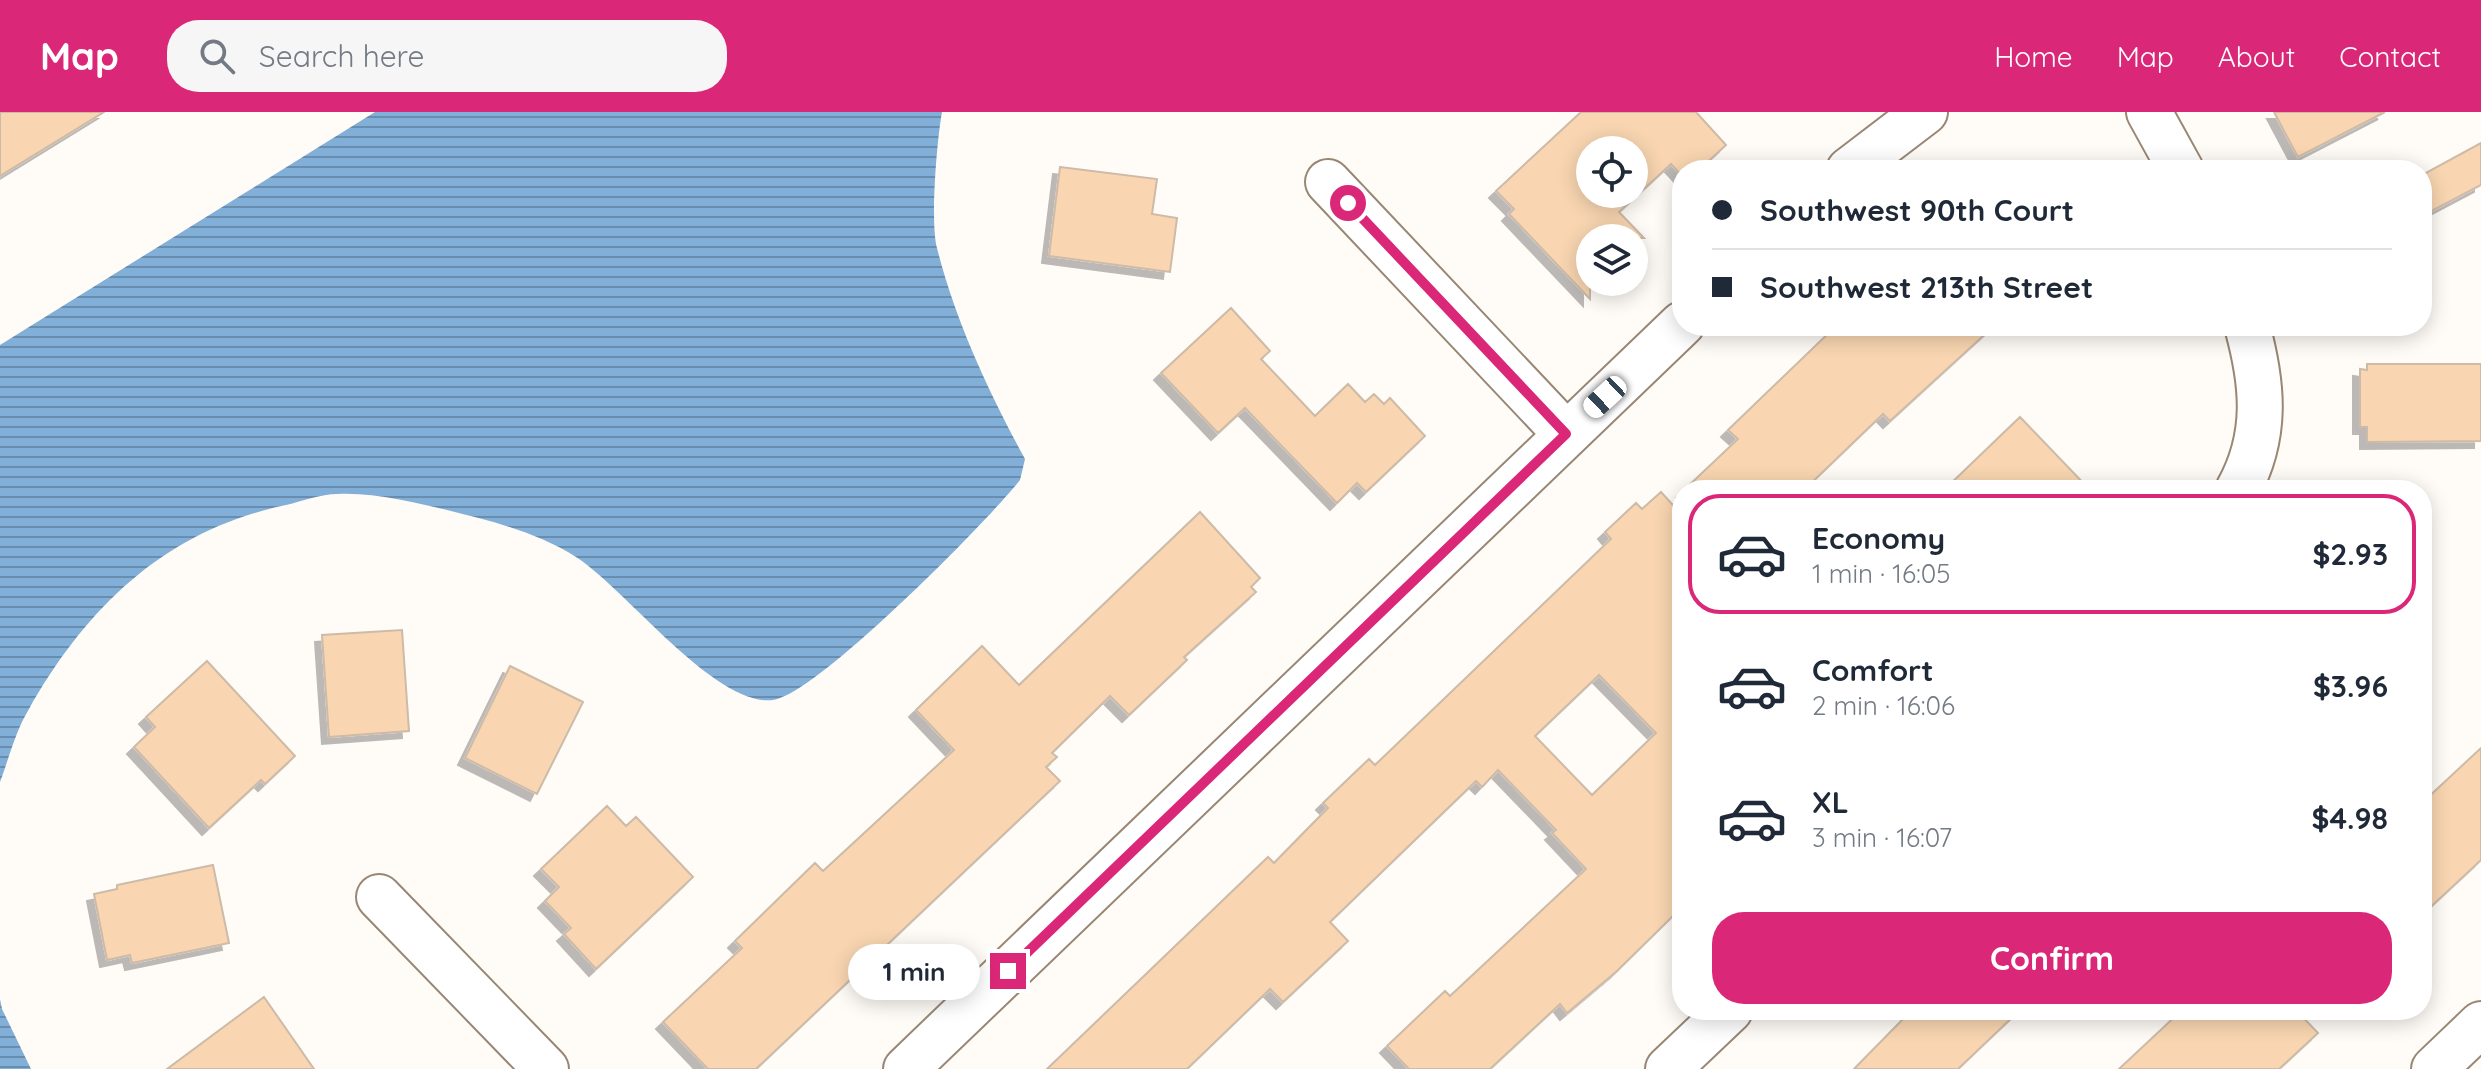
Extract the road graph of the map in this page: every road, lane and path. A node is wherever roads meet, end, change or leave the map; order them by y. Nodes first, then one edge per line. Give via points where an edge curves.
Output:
1 (1925, 112) edge
2 (2149, 112) edge
3 (1862, 160) edge
4 (2175, 160) edge
5 (1328, 182) dead end
6 (1672, 333) edge
7 (2249, 336) edge
8 (1566, 434) junction
9 (2247, 472) edge
10 (379, 897) dead end
11 (1719, 1020) edge
12 (2481, 1024) edge
13 (546, 1069) edge
14 (906, 1069) edge
15 (1668, 1069) edge
16 (2434, 1069) edge

1 - 3 street
2 - 4 street
5 - 8 street
6 - 8 street
7 - 9 street via 2261,424
8 - 14 street
10 - 13 street
11 - 15 street
12 - 16 street

